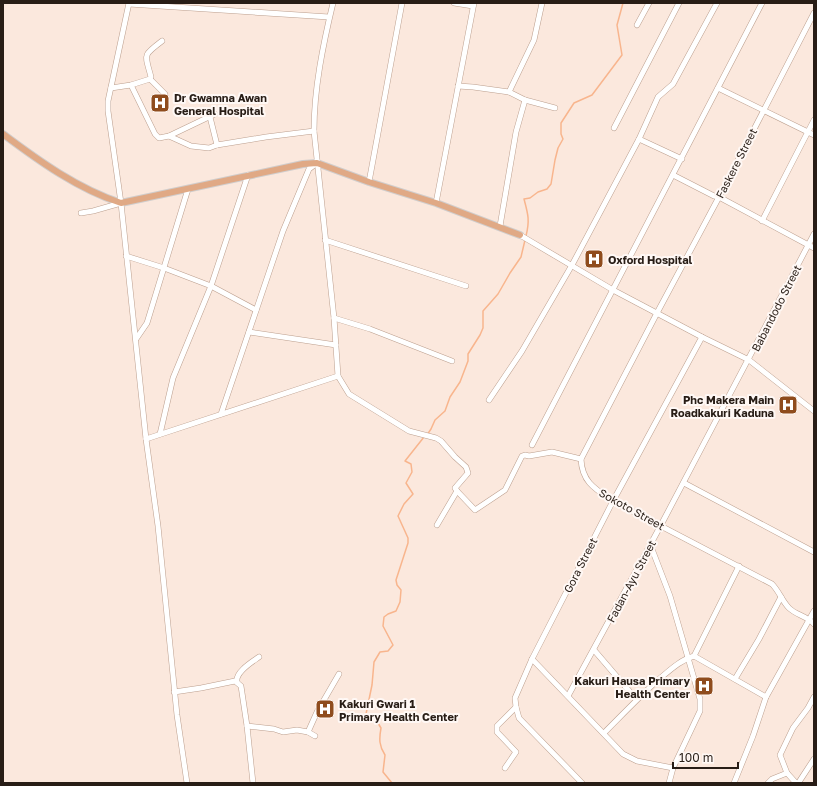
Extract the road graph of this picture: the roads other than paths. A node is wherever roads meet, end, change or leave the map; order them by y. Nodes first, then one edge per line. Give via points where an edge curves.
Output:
1 (129, 3) edge
2 (333, 3) edge
3 (402, 3) edge
4 (454, 3) edge
5 (542, 3) edge
6 (649, 3) edge
7 (679, 3) edge
8 (717, 3) edge
9 (762, 3) edge
10 (474, 5) edge
11 (814, 13) edge
12 (329, 18) junction
13 (638, 25) dead end
14 (162, 41) dead end
15 (150, 79) junction
16 (131, 85) junction
17 (458, 86) junction
18 (111, 88) junction
19 (718, 88) junction
20 (509, 92) junction
21 (165, 94) dead end
22 (525, 100) junction
23 (555, 108) dead end
24 (764, 110) junction
25 (814, 120) edge
26 (614, 128) dead end
27 (314, 131) junction
28 (808, 132) junction
29 (3, 134) edge
30 (814, 135) edge
31 (169, 136) junction
32 (639, 139) junction
33 (217, 145) junction
34 (682, 159) junction
35 (317, 163) junction
36 (673, 174) junction
37 (248, 175) junction
38 (369, 182) junction
39 (188, 189) junction
40 (719, 197) junction
41 (121, 203) junction
42 (436, 203) junction
43 (81, 213) dead end
44 (762, 221) junction
45 (500, 226) junction
46 (814, 234) edge
47 (520, 235) joint
48 (325, 240) junction
49 (809, 245) junction
50 (814, 248) edge
51 (126, 256) junction
52 (572, 265) junction
53 (164, 268) junction
54 (212, 286) junction
55 (466, 286) dead end
56 (613, 290) junction
57 (256, 310) junction
58 (657, 313) junction
59 (334, 318) junction
60 (249, 332) junction
61 (702, 337) junction
62 (136, 339) junction
63 (336, 345) junction
64 (749, 360) junction
65 (452, 361) dead end
66 (338, 376) junction
67 (489, 400) dead end
68 (814, 410) edge
69 (220, 414) junction
70 (160, 434) junction
71 (146, 439) junction
72 (532, 445) dead end
73 (581, 459) junction
74 (684, 483) junction
75 (457, 491) junction
76 (613, 501) junction
77 (437, 525) dead end
78 (661, 526) junction
79 (650, 544) junction
80 (814, 552) edge
81 (739, 566) junction
82 (781, 597) junction
83 (814, 611) edge
84 (812, 622) edge
85 (594, 650) junction
86 (694, 656) junction
87 (259, 657) dead end
88 (687, 658) junction
89 (532, 659) junction
90 (339, 674) dead end
91 (735, 679) junction
92 (237, 682) junction
93 (174, 692) junction
94 (568, 696) junction
95 (766, 697) junction
96 (814, 697) edge
97 (636, 699) junction
98 (516, 707) junction
99 (247, 726) junction
100 (308, 732) junction
101 (604, 733) junction
102 (315, 736) dead end
103 (814, 760) edge
104 (505, 768) dead end
105 (673, 768) junction
106 (787, 773) junction
107 (187, 783) edge
108 (253, 783) edge
109 (582, 783) edge
110 (669, 783) edge
111 (734, 783) edge
112 (768, 783) edge
113 (796, 783) edge

1 - 12 street
1 - 18 street
2 - 12 street
3 - 38 street
4 - 10 street
5 - 20 street via 534,40
6 - 13 street
7 - 26 street
8 - 32 street via 673,84 658,97
9 - 19 street
10 - 17 street
11 - 24 street, Faskere Street
12 - 27 street via 314,110
14 - 15 street via 151,49 146,58
15 - 16 street
15 - 21 street
16 - 18 street
16 - 31 street via 155,134 159,138
17 - 20 street
17 - 42 street
18 - 41 street via 108,111
19 - 24 street
19 - 34 street
20 - 22 street
22 - 23 street
22 - 45 street via 516,132
24 - 28 street
24 - 40 street, Faskere Street
25 - 28 street
27 - 33 street
27 - 35 street
28 - 30 street
28 - 44 street
29 - 41 main road via 39,160 84,186
31 - 33 street via 191,146 209,148
31 - 33 street via 212,116
32 - 34 street
32 - 52 street
34 - 36 street
35 - 37 main road
35 - 38 main road
35 - 48 street
35 - 57 street via 309,169 283,231
36 - 40 street
36 - 56 street
37 - 39 main road
37 - 54 street
38 - 42 main road
39 - 41 main road
39 - 53 street
40 - 44 street
40 - 58 street, Faskere Street
41 - 43 street
41 - 51 street
42 - 45 main road
44 - 49 street
45 - 47 main road
46 - 49 street, Babandodo Street
47 - 52 street
48 - 55 street
48 - 59 street
49 - 50 street
49 - 64 street, Babandodo Street
51 - 53 street
51 - 62 street
52 - 56 street
52 - 67 street
53 - 54 street
53 - 62 street via 147,323
54 - 57 street
54 - 70 street via 173,378
56 - 58 street
56 - 72 street
57 - 60 street
58 - 61 street
58 - 73 street
59 - 63 street
59 - 65 street
60 - 63 street
60 - 69 street
61 - 64 street
61 - 76 street, Gora Street
62 - 71 street
63 - 66 street
64 - 68 street
64 - 74 street, Fadan-Ayu Street
66 - 69 street
66 - 75 street via 349,394 409,431 441,441 468,470 456,488
69 - 70 street
70 - 71 street
71 - 93 street via 158,526
73 - 75 street via 552,452 522,456 505,490 475,510
73 - 76 street, Sokoto Street via 582,470 591,486
74 - 78 street, Fadan-Ayu Street
74 - 80 street
75 - 77 street
76 - 78 street, Sokoto Street
76 - 89 street, Gora Street
78 - 79 street, Fadan-Ayu Street
78 - 81 street, Sokoto Street
79 - 85 street, Fadan-Ayu Street
79 - 88 street via 670,596
81 - 82 street, Sokoto Street via 772,584
81 - 86 street
82 - 84 street, Sokoto Street via 790,609
82 - 91 street
83 - 84 street
84 - 95 street
85 - 94 street, Fadan-Ayu Street
85 - 97 street
86 - 88 street
86 - 91 street
87 - 92 street via 236,678
88 - 97 street
88 - 105 street via 700,699 700,711
89 - 94 street
89 - 98 street, Gora Street via 515,698
90 - 100 street
91 - 95 street
92 - 93 street
92 - 99 street via 241,686
93 - 107 street
94 - 101 street
95 - 111 street
96 - 106 street via 792,728 780,755
97 - 101 street
98 - 104 street via 497,726 497,732 516,752
98 - 109 street via 519,718
99 - 100 street via 283,732
99 - 108 street
100 - 102 street
101 - 105 street via 623,754 637,761
103 - 113 street
105 - 110 street
106 - 112 street
106 - 113 street

